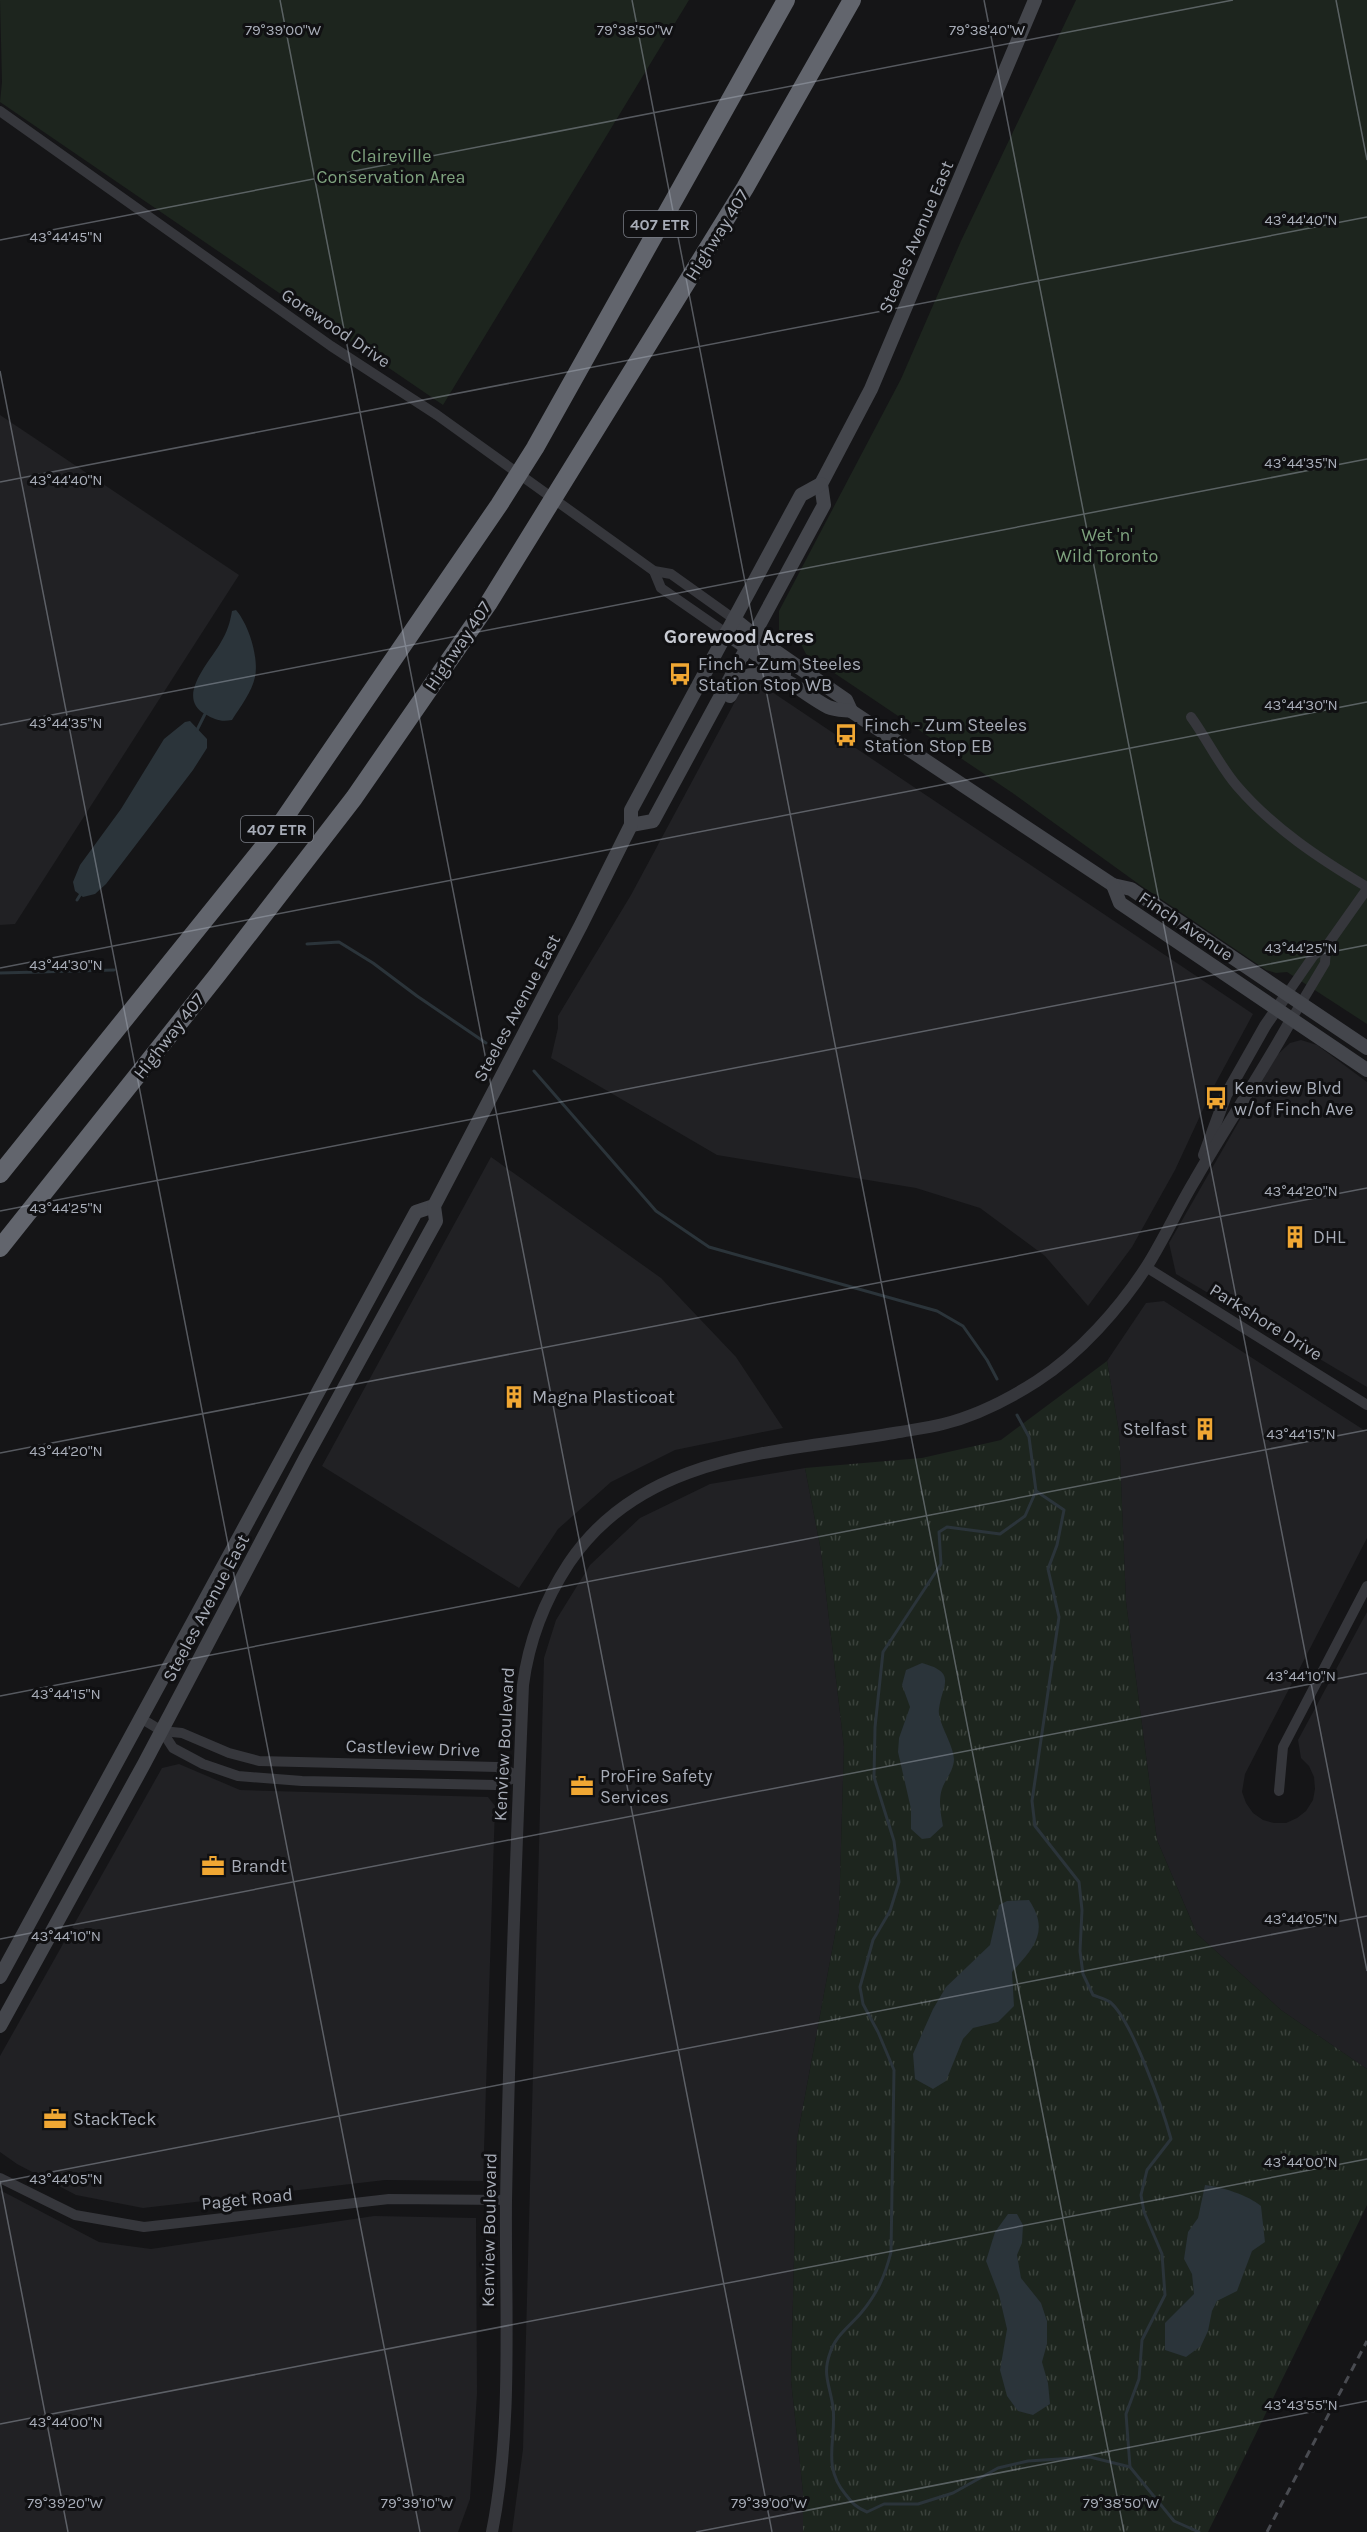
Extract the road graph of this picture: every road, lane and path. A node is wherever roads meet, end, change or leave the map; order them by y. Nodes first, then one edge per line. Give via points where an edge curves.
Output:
1 (786, 0) edge
2 (852, 0) edge
3 (1035, 0) edge
4 (0, 111) edge
5 (821, 484) junction
6 (654, 571) junction
7 (734, 619) junction
8 (726, 633) junction
9 (754, 635) junction
10 (747, 648) junction
11 (845, 710) junction
12 (1191, 717) dead end
13 (705, 726) junction
14 (631, 825) junction
15 (1113, 885) junction
16 (1367, 888) edge
17 (1326, 947) junction
18 (1287, 994) junction
19 (1300, 1003) junction
20 (1276, 1010) junction
21 (1291, 1020) junction
22 (1367, 1048) edge
23 (1367, 1070) edge
24 (0, 1174) edge
25 (1195, 1179) junction
26 (434, 1206) junction
27 (0, 1248) edge
28 (1146, 1267) junction
29 (1367, 1405) edge
30 (1367, 1586) edge
31 (142, 1719) junction
32 (162, 1731) junction
33 (302, 1761) junction
34 (519, 1776) junction
35 (302, 1781) junction
36 (1279, 1791) dead end
37 (0, 1977) edge
38 (0, 2026) edge
39 (0, 2178) edge
40 (506, 2200) junction
41 (492, 2532) edge

1 - 24 highway, 407 ETR via 535,448 498,505 273,835
2 - 27 highway, Highway 407 / 407 ETR via 745,188 488,604 354,798
3 - 5 main road, Steeles Avenue East via 871,389
4 - 6 street, Gorewood Drive
5 - 7 main road, Steeles Avenue East via 801,495
5 - 9 main road, Steeles Avenue East via 824,506
6 - 7 street, Gorewood Drive via 671,574
6 - 8 street, Gorewood Drive via 661,588
7 - 8 main road, Steeles Avenue East
7 - 9 main road, Finch Avenue
8 - 10 main road, Finch Avenue
8 - 14 main road, Steeles Avenue East via 632,810
9 - 10 main road, Steeles Avenue East
9 - 11 main road, Finch Avenue via 846,700
10 - 11 main road, Finch Avenue
10 - 13 main road, Steeles Avenue East
11 - 13 main road via 830,708 774,674 760,674 738,683 719,716
11 - 15 main road, Finch Avenue
12 - 16 street via 1244,793 1286,833
13 - 14 main road, Steeles Avenue East via 652,821
14 - 26 main road, Steeles Avenue East
15 - 18 main road, Finch Avenue via 1131,889
15 - 20 main road, Finch Avenue via 1120,903
16 - 17 street
17 - 18 street via 1314,955
17 - 19 street via 1324,963
18 - 19 main road, Finch Avenue
18 - 20 street, Kenview Boulevard
19 - 21 street
19 - 22 main road, Finch Avenue
20 - 21 main road, Finch Avenue
20 - 25 street, Kenview Boulevard via 1226,1095
21 - 23 main road, Finch Avenue
21 - 25 street, Kenview Boulevard
25 - 28 street, Kenview Boulevard
26 - 31 main road, Steeles Avenue East via 416,1212
26 - 32 main road, Steeles Avenue East via 436,1221
28 - 29 street, Parkshore Drive
28 - 34 street, Kenview Boulevard via 1073,1354 1037,1381 994,1405 943,1424 716,1463 662,1482 623,1506 592,1532 574,1556 552,1589 535,1626 523,1684
30 - 36 street via 1282,1747
31 - 32 street, Castleview Drive
31 - 37 main road, Steeles Avenue East
32 - 33 street, Castleview Drive via 182,1733 259,1761
32 - 35 street, Castleview Drive via 172,1748 203,1764 238,1776
32 - 38 main road, Steeles Avenue East
33 - 34 street, Castleview Drive via 497,1767
33 - 35 street
34 - 35 street, Castleview Drive via 496,1785
34 - 40 street, Kenview Boulevard
39 - 40 street, Paget Road via 75,2216 144,2227 389,2199
40 - 41 street, Kenview Boulevard via 504,2403

